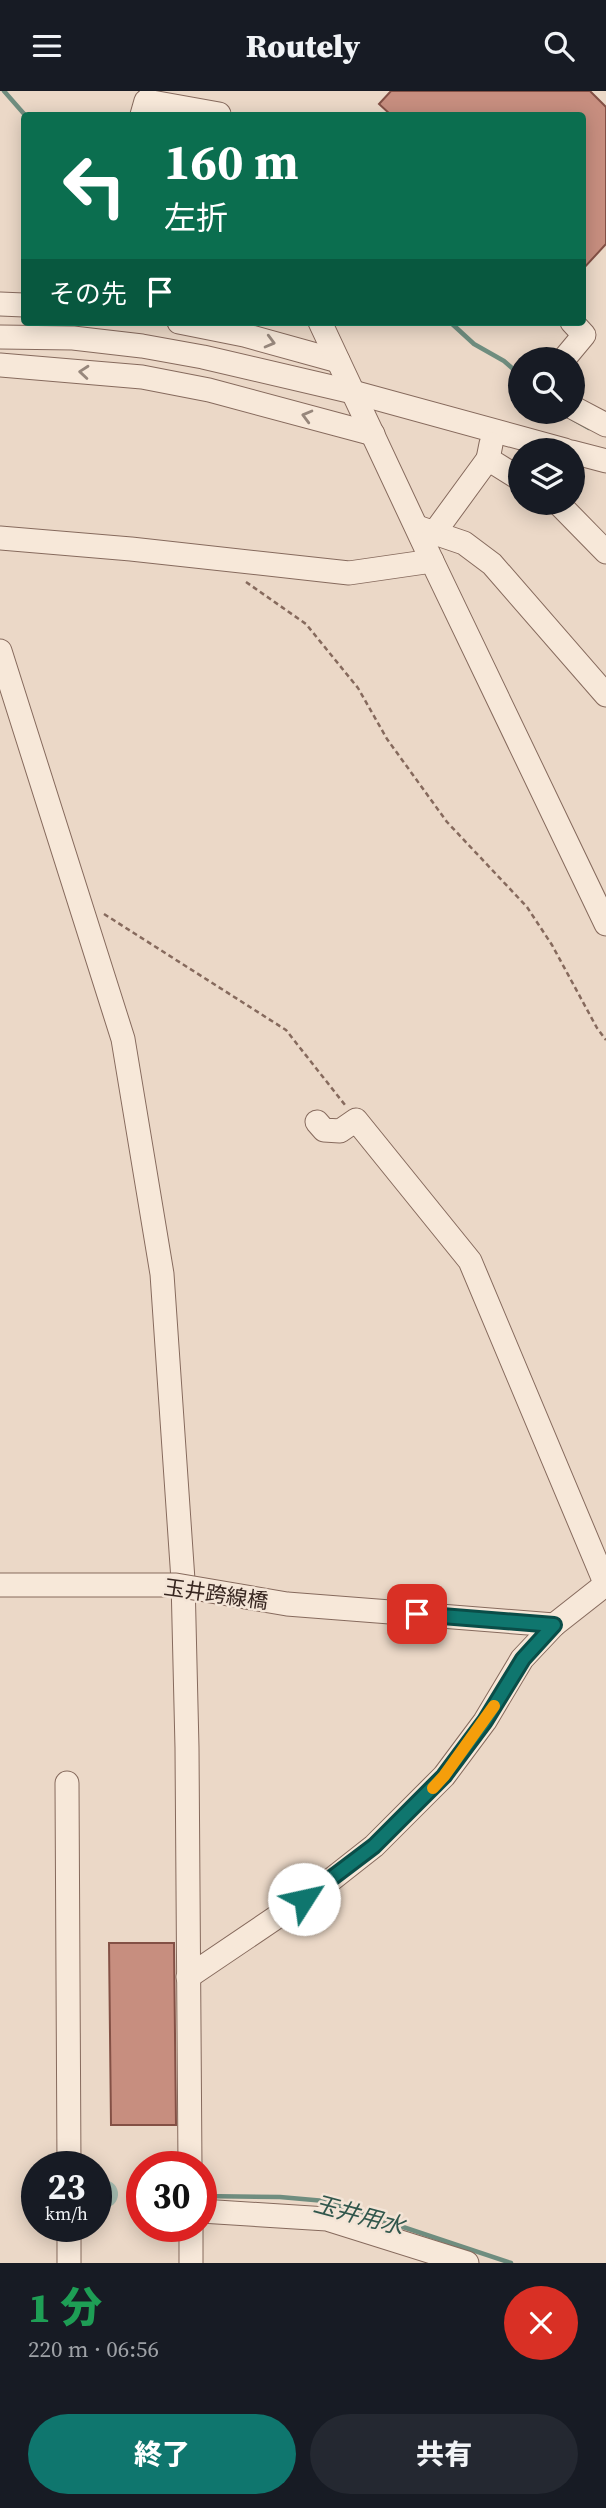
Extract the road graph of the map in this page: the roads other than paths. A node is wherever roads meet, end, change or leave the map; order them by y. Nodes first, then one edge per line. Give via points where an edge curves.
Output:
1 (208, 91) edge
2 (143, 112) edge
3 (203, 112) edge
4 (218, 112) edge
5 (0, 304) edge
6 (21, 305) edge
7 (206, 326) edge
8 (305, 326) edge
9 (322, 326) edge
10 (576, 326) edge
11 (0, 337) edge
12 (574, 347) edge
13 (335, 353) junction
14 (0, 366) edge
15 (353, 393) junction
16 (585, 414) edge
17 (606, 425) edge
18 (494, 431) junction
19 (373, 434) junction
20 (520, 438) edge
21 (585, 455) edge
22 (488, 459) junction
23 (606, 461) edge
24 (508, 472) edge
25 (570, 515) edge
26 (426, 530) junction
27 (0, 538) edge
28 (606, 552) edge
29 (432, 561) junction
30 (0, 651) edge
31 (606, 695) edge
32 (606, 924) edge
33 (317, 1122) dead end
34 (0, 1585) edge
35 (606, 1585) edge
36 (554, 1625) junction
37 (67, 1783) dead end
38 (188, 1977) junction
39 (69, 2151) edge
40 (190, 2151) edge
41 (217, 2212) edge
42 (69, 2242) edge
43 (191, 2242) edge
44 (69, 2263) edge
45 (191, 2263) edge
46 (467, 2263) edge

1 - 4 street
2 - 3 street via 146,101
5 - 6 street
7 -> 13 street
8 - 13 street
9 - 13 street
10 - 12 street via 584,335
11 - 15 street via 72,338 142,346
13 - 15 street
19 -> 14 street via 142,377
15 - 18 street
15 - 19 street
16 - 17 street
18 - 20 street
18 - 22 street
19 - 26 street
21 - 23 street
22 - 24 street
22 - 26 street
25 - 28 street
26 - 29 street
26 - 31 street via 464,543 492,564
27 - 29 street via 349,573
29 - 32 street
30 - 38 street via 123,1039 162,1275 183,1580
33 - 35 street via 324,1130 340,1131 356,1120 470,1261
34 - 36 street, 玉井跨線橋, bridge via 176,1585 287,1604
35 - 36 street
36 - 38 street via 523,1659 444,1776 374,1846
37 - 39 street
38 - 40 street
41 - 46 street via 327,2219
42 - 44 street
43 - 45 street

